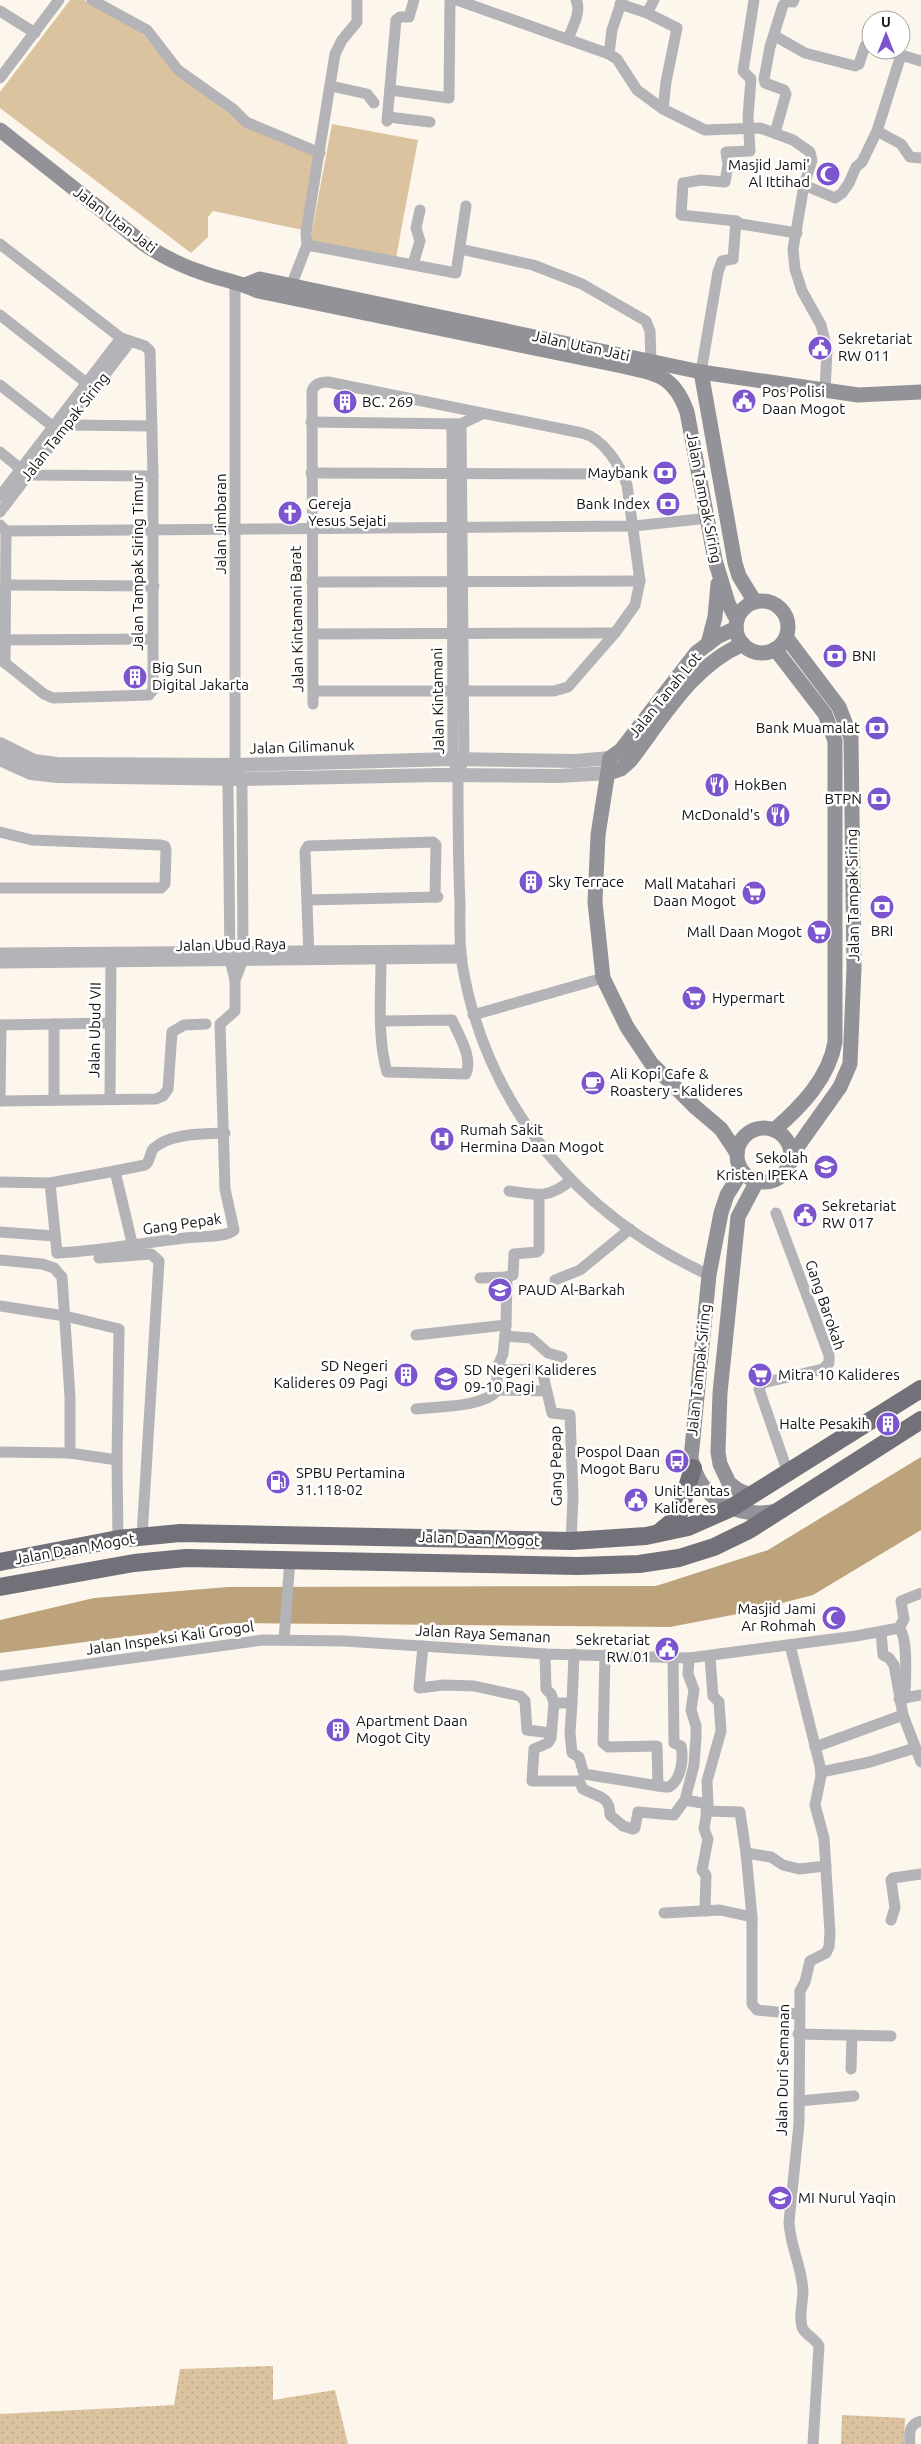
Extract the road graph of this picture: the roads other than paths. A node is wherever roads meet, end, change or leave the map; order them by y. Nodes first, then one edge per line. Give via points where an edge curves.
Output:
1 (59, 0) edge
2 (92, 0) edge
3 (357, 0) edge
4 (414, 0) edge
5 (450, 0) edge
6 (458, 0) edge
7 (576, 0) edge
8 (654, 0) edge
9 (754, 0) edge
10 (794, 0) edge
11 (621, 2) edge
12 (484, 4) edge
13 (0, 11) edge
14 (647, 13) junction
15 (34, 33) junction
16 (775, 36) junction
17 (568, 39) junction
18 (609, 54) junction
19 (861, 58) edge
20 (899, 60) edge
21 (0, 78) edge
22 (331, 86) junction
23 (390, 90) junction
24 (374, 103) dead end
25 (663, 109) junction
26 (430, 122) dead end
27 (748, 127) junction
28 (0, 130) edge
29 (877, 131) junction
30 (775, 132) junction
31 (320, 153) junction
32 (921, 158) edge
33 (804, 185) junction
34 (466, 206) dead end
35 (420, 210) dead end
36 (736, 221) junction
37 (797, 233) junction
38 (0, 244) edge
39 (307, 245) junction
40 (460, 249) junction
41 (413, 264) junction
42 (240, 283) junction
43 (289, 291) junction
44 (0, 315) edge
45 (125, 340) junction
46 (651, 361) junction
47 (701, 372) junction
48 (719, 375) junction
49 (667, 379) joint
50 (0, 385) edge
51 (92, 386) junction
52 (704, 390) junction
53 (825, 392) junction
54 (921, 392) edge
55 (482, 414) junction
56 (311, 422) junction
57 (456, 424) junction
58 (152, 426) junction
59 (61, 429) junction
60 (0, 452) edge
61 (25, 472) junction
62 (311, 473) junction
63 (456, 474) junction
64 (623, 474) junction
65 (153, 476) junction
66 (0, 496) edge
67 (0, 512) edge
68 (708, 518) junction
69 (634, 526) junction
70 (3, 528) edge
71 (311, 528) junction
72 (457, 528) junction
73 (153, 529) junction
74 (236, 529) junction
75 (715, 560) junction
76 (457, 581) junction
77 (640, 581) junction
78 (312, 582) junction
79 (6, 585) junction
80 (154, 586) junction
81 (755, 602) junction
82 (736, 624) junction
83 (458, 633) junction
84 (616, 633) junction
85 (313, 634) junction
86 (786, 636) junction
87 (153, 639) junction
88 (2, 640) edge
89 (708, 644) junction
90 (742, 644) junction
91 (775, 649) junction
92 (2, 661) edge
93 (313, 691) junction
94 (458, 692) junction
95 (313, 704) dead end
96 (0, 744) edge
97 (0, 759) edge
98 (459, 759) junction
99 (235, 765) junction
100 (610, 765) junction
101 (458, 775) junction
102 (235, 784) junction
103 (0, 832) edge
104 (0, 888) edge
105 (307, 900) junction
106 (0, 954) edge
107 (461, 954) junction
108 (309, 955) junction
109 (215, 956) junction
110 (230, 956) junction
111 (243, 956) junction
112 (381, 959) junction
113 (112, 961) junction
114 (0, 963) edge
115 (603, 978) junction
116 (235, 980) junction
117 (473, 1015) junction
118 (382, 1021) junction
119 (110, 1023) junction
120 (54, 1024) junction
121 (206, 1024) dead end
122 (1, 1025) edge
123 (220, 1064) joint
124 (110, 1099) junction
125 (54, 1100) junction
126 (0, 1101) edge
127 (722, 1129) junction
128 (774, 1130) junction
129 (224, 1133) junction
130 (745, 1136) junction
131 (737, 1153) junction
132 (791, 1156) junction
133 (115, 1171) junction
134 (742, 1171) junction
135 (571, 1180) junction
136 (757, 1181) junction
137 (0, 1182) edge
138 (50, 1182) junction
139 (509, 1191) dead end
140 (539, 1196) junction
141 (776, 1213) dead end
142 (630, 1229) junction
143 (0, 1232) edge
144 (55, 1236) junction
145 (133, 1247) junction
146 (57, 1253) junction
147 (0, 1260) edge
148 (710, 1275) junction
149 (507, 1277) junction
150 (480, 1278) dead end
151 (554, 1280) dead end
152 (0, 1306) edge
153 (66, 1316) junction
154 (506, 1330) junction
155 (416, 1335) dead end
156 (562, 1357) dead end
157 (496, 1370) junction
158 (921, 1389) edge
159 (498, 1390) junction
160 (546, 1391) junction
161 (696, 1392) junction
162 (720, 1393) junction
163 (416, 1409) dead end
164 (921, 1420) edge
165 (0, 1452) edge
166 (70, 1453) junction
167 (116, 1460) junction
168 (693, 1468) junction
169 (788, 1473) junction
170 (752, 1496) junction
171 (731, 1508) junction
172 (780, 1510) junction
173 (654, 1535) junction
174 (142, 1536) junction
175 (418, 1537) junction
176 (437, 1537) junction
177 (118, 1540) junction
178 (571, 1541) junction
179 (417, 1561) junction
180 (0, 1562) edge
181 (436, 1562) junction
182 (289, 1565) junction
183 (0, 1587) edge
184 (921, 1593) edge
185 (899, 1628) junction
186 (881, 1632) junction
187 (284, 1636) junction
188 (344, 1641) joint
189 (790, 1645) junction
190 (424, 1646) junction
191 (545, 1654) junction
192 (574, 1654) junction
193 (605, 1655) junction
194 (710, 1657) junction
195 (673, 1658) junction
196 (689, 1658) junction
197 (0, 1676) edge
198 (921, 1695) edge
199 (902, 1698) junction
200 (554, 1703) junction
201 (572, 1703) junction
202 (903, 1715) junction
203 (551, 1733) junction
204 (815, 1747) junction
205 (915, 1748) junction
206 (921, 1762) edge
207 (821, 1772) junction
208 (658, 1786) junction
209 (685, 1800) junction
210 (707, 1808) junction
211 (746, 1853) junction
212 (826, 1866) junction
213 (921, 1874) edge
214 (705, 1911) junction
215 (664, 1913) dead end
216 (752, 1917) junction
217 (891, 1920) dead end
218 (798, 2014) junction
219 (798, 2034) junction
220 (852, 2036) junction
221 (891, 2036) dead end
222 (851, 2069) dead end
223 (854, 2096) dead end
224 (799, 2101) junction
225 (921, 2421) edge
226 (813, 2444) edge
227 (910, 2444) edge

1 - 15 street
2 - 31 street via 147,30 178,70 246,122
3 - 22 street via 357,22 335,54
4 - 23 street via 408,17 396,20
5 - 23 street via 449,98
6 - 12 street
7 - 17 street via 576,16
8 - 14 street
9 - 27 street via 743,71 751,79
10 - 16 street via 783,5
11 - 14 street
11 - 18 street
12 - 17 street
13 - 15 street
14 - 25 street via 677,28
15 - 21 street
16 - 19 street via 805,53 855,66
16 - 30 street via 764,79 765,83 784,90 786,94
17 - 18 street
18 - 25 street via 617,60 637,90
20 - 29 street
22 - 24 street via 367,94
22 - 31 street
23 - 26 street via 388,119
25 - 27 street via 705,130
27 - 30 street
27 - 36 street via 750,151 726,152 725,182 701,180 683,183 681,215
28 - 42 main road, Jalan Utan Jati via 144,244 180,264
29 - 32 street via 901,144 910,157
29 - 33 street via 842,193 835,198
30 - 33 street via 810,152 812,160
31 - 39 street via 306,233
33 - 37 street
34 - 40 street
35 - 41 street via 416,228 420,241
36 - 37 street
36 - 47 street via 733,259 722,261 718,272
37 - 53 street via 793,249 795,269 802,291 821,325 827,349
38 - 45 street
39 - 41 street
39 - 43 street
40 - 41 street via 456,273
40 - 46 street via 533,265 574,281 646,321 650,331
42 - 43 main road, Jalan Utan Jati via 260,279
42 - 74 street, Jalan Jimbaran
43 - 46 main road, Jalan Utan Jati
43 - 49 main road, Jalan Utan Jati
44 - 51 street
45 - 51 street, Jalan Tampak Siring
45 - 58 street, Jalan Tampak Siring Timur via 146,346 150,351
46 - 47 main road, Jalan Utan Jati
47 - 48 main road, Jalan Utan Jati
47 - 52 main road, Jalan Tampak Siring
48 - 52 main road via 710,378
48 - 53 main road, Jalan Utan Jati
49 - 68 main road, Jalan Tampak Siring via 678,392 687,412
50 - 59 street
51 - 59 street, Jalan Tampak Siring
52 - 81 main road, Jalan Tampak Siring via 735,564
53 - 54 main road, Jalan Utan Jati via 882,395
55 - 56 street, Jalan Kintamani Barat via 320,382 314,385 312,392
55 - 57 street
55 - 64 street via 591,435
56 - 57 street
56 - 62 street, Jalan Kintamani Barat
57 - 63 street, Jalan Kintamani
58 - 59 street
58 - 65 street, Jalan Tampak Siring Timur
59 - 61 street, Jalan Tampak Siring
60 - 61 street
61 - 65 street
61 - 66 street, Jalan Tampak Siring
61 - 67 street, Jalan Tampak Siring
62 - 63 street
62 - 71 street, Jalan Kintamani Barat
63 - 64 street
63 - 72 street, Jalan Kintamani
64 - 69 street
65 - 73 street, Jalan Tampak Siring Timur
68 - 69 street
68 - 75 main road, Jalan Tampak Siring
69 - 72 street
69 - 77 street
70 - 73 street
70 - 79 street
71 - 72 street
71 - 74 street
71 - 78 street, Jalan Kintamani Barat
72 - 76 street, Jalan Kintamani
73 - 74 street
73 - 80 street, Jalan Tampak Siring Timur
74 - 99 street, Jalan Jimbaran
75 - 82 main road, Jalan Tampak Siring
75 - 89 main road via 717,608
76 - 77 street
76 - 78 street
76 - 83 street, Jalan Kintamani
77 - 84 street via 635,605
78 - 85 street, Jalan Kintamani Barat
79 - 80 street
79 - 88 street
80 - 87 street, Jalan Tampak Siring Timur
81 - 82 main road via 740,612
81 - 86 main road via 770,602 782,609 788,622
82 - 89 main road, Jalan Tanah Lot
82 - 90 main road
83 - 84 street
83 - 85 street
83 - 94 street, Jalan Kintamani
84 - 94 street via 568,687 561,690
85 - 93 street, Jalan Kintamani Barat
86 - 91 main road
86 - 132 main road, Jalan Tampak Siring via 839,707 851,738 854,968 850,1064 840,1087
87 - 88 street
87 - 92 street, Jalan Tampak Siring Timur via 153,690 149,695 53,698
88 - 92 street
89 - 100 main road, Jalan Tanah Lot via 692,658
90 - 91 main road via 760,653
90 - 100 main road, Jalan Tanah Lot via 724,652 703,668 630,761 621,769
91 - 128 main road, Jalan Tampak Siring via 821,708 833,732 836,881 835,1042 832,1058 797,1110
93 - 94 street
93 - 95 street, Jalan Kintamani Barat
94 - 98 street, Jalan Kintamani
96 - 99 street, Jalan Gilimanuk via 34,761 57,764
97 - 102 street, Jalan Gilimanuk via 31,773 57,776
98 - 99 street, Jalan Gilimanuk
98 - 100 street, Jalan Gilimanuk via 575,761
98 - 101 street, Jalan Kintamani
99 - 102 street, Jalan Jimbaran
100 - 101 street, Jalan Gilimanuk via 598,775
100 - 115 main road via 598,835 596,902
101 - 102 street, Jalan Gilimanuk
101 - 107 street, Jalan Kintamani
102 - 110 street, Jalan Jimbaran
102 - 111 street, Jalan Jimbaran
103 - 104 street via 32,840 165,846 165,884 161,888
105 - 105 street via 305,851 308,846 433,842 436,845 437,897
105 - 108 street
106 - 109 street, Jalan Ubud Raya
107 - 108 street, Jalan Ubud Raya
107 - 112 street, Jalan Ubud Raya
107 - 117 street, Jalan Kintamani
108 - 111 street, Jalan Ubud Raya
108 - 112 street, Jalan Ubud Raya
109 - 110 street, Jalan Ubud Raya
109 - 113 street, Jalan Ubud Raya
110 - 111 street, Jalan Ubud Raya
110 - 116 street, Jalan Jimbaran
111 - 116 street, Jalan Jimbaran
112 - 118 street
113 - 114 street, Jalan Ubud Raya
113 - 119 street, Jalan Ubud VII
115 - 117 street
115 - 127 main road via 627,1027 651,1063
116 - 123 street, Jalan Jimbaran via 235,1011 220,1024
117 - 135 street, Jalan Kintamani via 502,1087 519,1116
118 - 118 street via 383,1060 387,1072 466,1074 468,1058 452,1020
119 - 120 street
119 - 124 street, Jalan Ubud VII
120 - 122 street
120 - 125 street
121 - 124 street via 184,1025 172,1032 168,1089 163,1096 156,1099
122 - 126 street
123 - 129 street, Gang Pepak
124 - 125 street
125 - 126 street
127 - 130 main road
127 - 131 main road
128 - 130 main road via 759,1129
128 - 132 main road via 787,1140
129 - 133 street via 177,1138 154,1148 144,1165
129 - 145 street, Gang Pepak via 225,1189 234,1230 227,1234 194,1236
130 - 131 main road
131 - 134 main road
132 - 136 main road via 789,1166 776,1180
133 - 138 street
133 - 145 street
134 - 136 main road
134 - 148 main road, Jalan Tampak Siring via 727,1195 721,1214
135 - 140 street via 558,1191
135 - 142 street, Jalan Kintamani
136 - 162 main road, Jalan Tampak Siring via 738,1217
137 - 138 street
138 - 144 street
139 - 140 street
140 - 149 street via 539,1250 514,1254 513,1275
141 - 169 street, Gang Barokah via 830,1355 829,1363 823,1369 763,1383 759,1389
142 - 148 street, Jalan Kintamani via 675,1259
142 - 151 street via 580,1270
143 - 144 street
144 - 146 street
145 - 146 street, Gang Pepak
146 - 174 street via 72,1260 151,1254 159,1261
147 - 153 street via 54,1268 62,1277
148 - 161 main road, Jalan Tampak Siring
149 - 150 street
149 - 154 street
152 - 153 street
153 - 166 street
153 - 167 street via 120,1331
154 - 155 street
154 - 156 street via 531,1338 548,1353
154 - 157 street via 503,1354
157 - 159 street
157 - 160 street via 536,1369 543,1375
158 - 169 highway, Jalan Daan Mogot
159 - 160 street
159 - 163 street via 492,1397 479,1402
160 - 178 street, Gang Pepap via 552,1413 570,1415
161 - 162 main road via 708,1401
161 - 168 main road, Jalan Tampak Siring via 691,1450
162 - 170 main road, Jalan Tampak Siring via 720,1464 729,1483
164 - 172 highway, Jalan Daan Mogot
165 - 166 street
166 - 167 street
167 - 177 street
168 - 171 main road, Jalan Tampak Siring via 712,1498
168 - 173 highway via 678,1517
169 - 170 highway, Jalan Daan Mogot
170 - 171 highway, Jalan Daan Mogot
171 - 172 main road, Jalan Tampak Siring via 754,1514
171 - 173 highway, Jalan Daan Mogot via 688,1527
172 - 181 highway, Jalan Daan Mogot via 714,1547 660,1561 578,1566
173 - 178 highway, Jalan Daan Mogot
174 - 175 highway, Jalan Daan Mogot via 203,1532
174 - 177 highway, Jalan Daan Mogot
175 - 176 highway, Jalan Daan Mogot
175 - 179 highway
176 - 178 highway, Jalan Daan Mogot
176 - 181 highway
177 - 180 highway, Jalan Daan Mogot
179 - 181 highway, Jalan Daan Mogot
179 - 182 highway, Jalan Daan Mogot
182 - 183 highway, Jalan Daan Mogot via 165,1559
182 - 187 street
184 - 185 street via 901,1601 904,1619
185 - 186 street, Jalan Raya Semanan
185 - 199 street via 903,1632 904,1645
186 - 189 street, Jalan Raya Semanan
186 - 199 street via 883,1655 894,1665
187 - 188 street, Jalan Inspeksi Kali Grogol
187 - 197 street, Jalan Inspeksi Kali Grogol
188 - 190 street, Jalan Raya Semanan
189 - 194 street, Jalan Raya Semanan
189 - 204 street, Jalan Duri Semanan
190 - 191 street, Jalan Raya Semanan
190 - 203 street via 419,1688 474,1686 514,1693 524,1698 527,1730
191 - 192 street, Jalan Raya Semanan
191 - 200 street via 546,1687
192 - 193 street, Jalan Raya Semanan
192 - 201 street
193 - 195 street, Jalan Raya Semanan
193 - 208 street via 604,1745 657,1746
194 - 196 street, Jalan Raya Semanan
194 - 210 street via 713,1696 719,1702 722,1732 708,1781
195 - 196 street, Jalan Raya Semanan
195 - 208 street via 674,1743 681,1746 682,1758 674,1784
196 - 209 street via 688,1674 694,1690 691,1710 696,1737 694,1765
198 - 199 street
199 - 202 street
200 - 201 street
200 - 203 street
201 - 208 street via 572,1753 579,1757 584,1774
202 - 204 street
202 - 205 street
203 - 209 street via 548,1743 534,1749 532,1781 579,1781 587,1791 605,1798 610,1815 629,1829 635,1828 638,1812 674,1815
204 - 207 street, Jalan Duri Semanan
205 - 206 street
205 - 207 street
207 - 212 street, Jalan Duri Semanan via 816,1804
209 - 210 street
210 - 211 street via 740,1812
210 - 214 street via 704,1829 708,1839 702,1870 706,1875
211 - 212 street via 772,1858 789,1868
211 - 216 street
212 - 218 street, Jalan Duri Semanan via 829,1947 826,1953 810,1961 800,1991
213 - 217 street via 898,1876 891,1880 896,1908
214 - 215 street
214 - 216 street via 728,1911
216 - 218 street via 752,2004 756,2010
218 - 219 street, Jalan Duri Semanan
219 - 220 street
219 - 224 street, Jalan Duri Semanan
220 - 221 street
220 - 222 street
223 - 224 street
224 - 226 street, Jalan Duri Semanan via 788,2222 803,2289 801,2322 805,2332 819,2346
225 - 227 street via 910,2429

